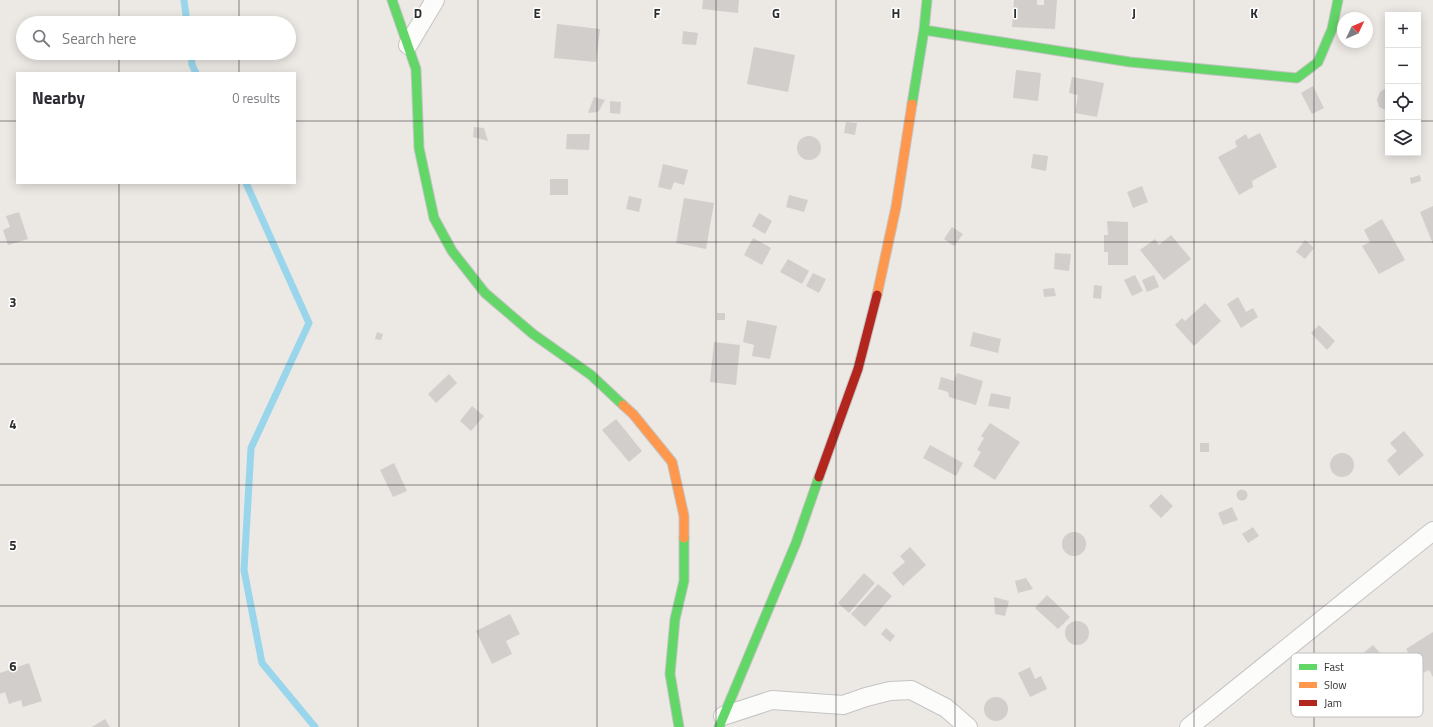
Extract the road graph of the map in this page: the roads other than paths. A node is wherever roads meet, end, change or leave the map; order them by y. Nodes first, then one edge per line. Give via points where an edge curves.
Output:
1 (392, 0) edge
2 (435, 0) edge
3 (927, 0) edge
4 (1338, 0) edge
5 (924, 30) junction
6 (408, 45) junction
7 (1433, 531) edge
8 (721, 722) edge
9 (679, 727) edge
10 (968, 727) edge
11 (1189, 727) edge

1 - 6 street
2 - 6 street
3 - 5 street
4 - 5 street via 1332,29 1318,62 1297,78 1130,62
5 - 8 street via 896,207 879,289 858,369 796,543
6 - 9 street via 416,69 419,148 434,218 452,251 485,293 533,334 592,375 633,414 672,462 684,516 684,581 675,618 670,674
7 - 11 street
8 - 10 street via 772,700 843,705 890,691 911,690 946,708

